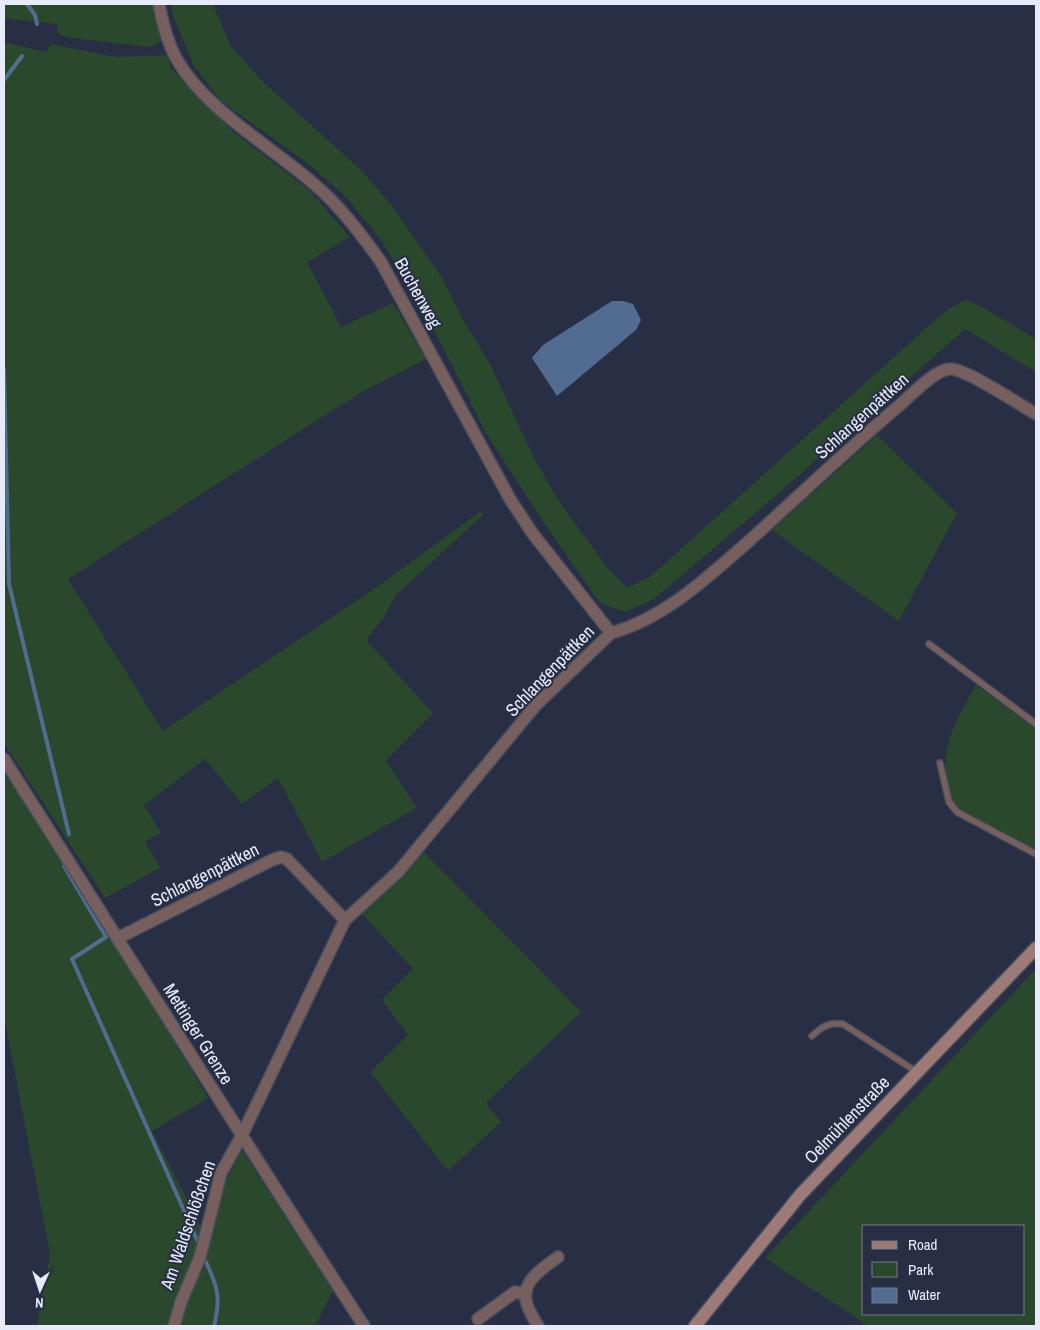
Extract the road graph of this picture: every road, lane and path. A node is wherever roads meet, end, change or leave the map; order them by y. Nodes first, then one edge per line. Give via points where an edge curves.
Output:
1 (159, 4) edge
2 (1036, 414) edge
3 (611, 633) junction
4 (929, 644) dead end
5 (1036, 724) edge
6 (4, 759) edge
7 (940, 763) dead end
8 (1036, 854) edge
9 (345, 920) junction
10 (118, 938) junction
11 (1036, 948) edge
12 (812, 1036) dead end
13 (917, 1072) junction
14 (241, 1137) junction
15 (558, 1257) dead end
16 (526, 1294) junction
17 (478, 1319) dead end
18 (174, 1326) edge
19 (364, 1326) edge
20 (538, 1326) edge
21 (695, 1326) edge

1 - 3 street, Buchenweg via 176,58 198,89 315,184 356,227 381,262 510,499 533,534
2 - 3 street, Schlangenpättken via 964,372 949,369 938,372 709,575 659,613
3 - 9 street, Schlangenpättken via 536,705 398,872
4 - 5 lane
6 - 10 street, Mettinger Grenze
7 - 8 lane via 949,802 957,812
9 - 10 street, Schlangenpättken via 288,859 281,857
9 - 14 street, Schlangenpättken
10 - 14 street, Mettinger Grenze
11 - 13 street, Oelmühlenstraße
12 - 13 lane via 824,1025 843,1024
13 - 21 street, Oelmühlenstraße via 800,1195
14 - 18 street, Am Waldschlößchen via 221,1173 200,1256
14 - 19 street, Mettinger Grenze
15 - 16 street via 534,1276
16 - 17 street via 515,1292
16 - 20 street

